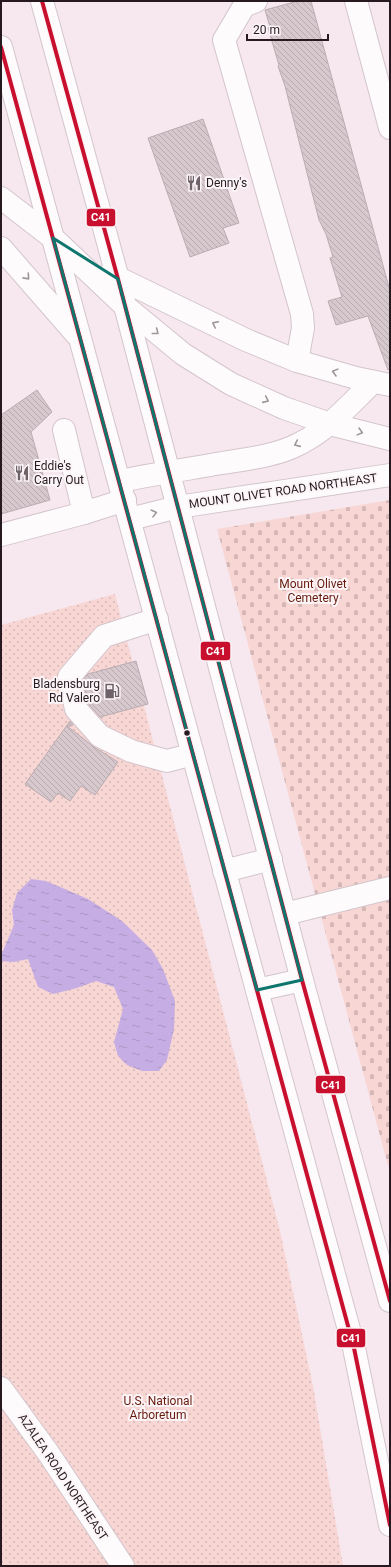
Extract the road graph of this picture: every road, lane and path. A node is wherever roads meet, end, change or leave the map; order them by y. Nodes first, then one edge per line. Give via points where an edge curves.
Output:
1 (42, 1) edge
2 (256, 1) edge
3 (356, 1) edge
4 (1, 47) edge
5 (390, 128) edge
6 (1, 198) edge
7 (53, 238) junction
8 (1, 248) edge
9 (118, 279) junction
10 (126, 307) junction
11 (79, 337) junction
12 (297, 362) junction
13 (382, 383) edge
14 (330, 424) junction
15 (64, 430) dead end
16 (390, 439) edge
17 (168, 471) junction
18 (390, 475) edge
19 (125, 500) junction
20 (178, 507) junction
21 (84, 513) junction
22 (1, 535) edge
23 (157, 619) junction
24 (193, 754) junction
25 (271, 860) junction
26 (224, 871) junction
27 (390, 888) edge
28 (286, 914) junction
29 (302, 980) junction
30 (257, 990) junction
31 (390, 1301) edge
32 (1, 1388) edge
33 (390, 1525) edge
34 (123, 1566) edge

1 - 9 main road
2 - 12 main road via 244,6 224,40 302,314 303,328
3 - 5 main road
4 - 7 main road
6 - 7 main road
7 - 9 main road
7 - 10 main road
7 - 11 main road
8 -> 11 main road
9 - 10 main road
12 -> 9 main road
10 -> 14 main road via 183,354 231,384 284,408
10 - 17 main road
11 - 19 main road
13 -> 12 main road
13 - 14 main road
14 -> 16 main road
14 -> 17 main road via 298,445 262,456
15 - 21 main road
17 - 19 main road
17 - 20 main road
18 - 20 main road, MOUNT OLIVET ROAD NORTHEAST
19 -> 20 main road, MOUNT OLIVET ROAD NORTHEAST
19 - 21 main road
19 - 23 main road
20 - 25 main road
21 - 22 main road
23 - 24 main road
23 - 24 main road via 104,636 69,677 76,709 100,736 131,751 166,761
24 - 26 main road
25 - 26 main road
25 - 28 main road
26 - 30 main road
27 - 28 main road
28 - 29 main road
29 - 30 main road
29 - 31 main road
30 - 33 main road via 354,1348
32 - 34 main road, AZALEA ROAD NORTHEAST via 67,1480

